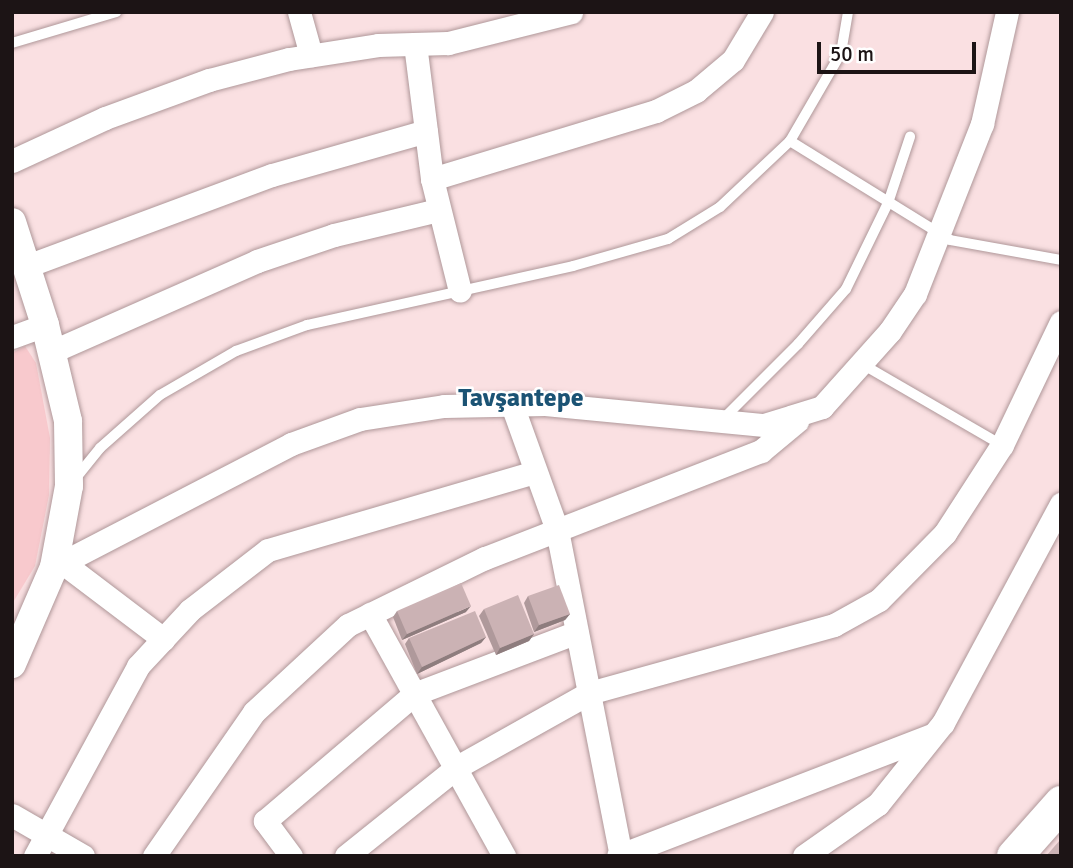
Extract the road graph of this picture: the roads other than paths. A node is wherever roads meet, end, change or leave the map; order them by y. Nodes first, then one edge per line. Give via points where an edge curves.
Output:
1 (116, 12) edge
2 (299, 12) edge
3 (571, 12) edge
4 (762, 12) edge
5 (848, 12) edge
6 (1007, 12) edge
7 (12, 43) edge
8 (415, 44) junction
9 (311, 55) junction
10 (426, 131) junction
11 (910, 137) dead end
12 (790, 141) junction
13 (12, 161) edge
14 (432, 179) junction
15 (888, 203) junction
16 (438, 210) junction
17 (12, 222) edge
18 (939, 235) junction
19 (1061, 260) edge
20 (27, 266) junction
21 (460, 291) junction
22 (1061, 322) edge
23 (12, 337) edge
24 (48, 339) junction
25 (862, 364) junction
26 (512, 405) junction
27 (803, 416) junction
28 (720, 423) junction
29 (1002, 445) junction
30 (535, 472) junction
31 (69, 486) junction
32 (1061, 504) edge
33 (557, 530) junction
34 (58, 565) junction
35 (370, 614) junction
36 (577, 632) junction
37 (163, 639) junction
38 (12, 664) edge
39 (589, 693) junction
40 (414, 694) junction
41 (933, 734) junction
42 (457, 767) junction
43 (1061, 803) edge
44 (12, 815) edge
45 (47, 833) junction
46 (620, 855) edge
47 (35, 856) edge
48 (83, 856) edge
49 (154, 856) edge
50 (291, 856) edge
51 (346, 856) edge
52 (504, 856) edge
53 (804, 856) edge
54 (1014, 856) edge

1 - 7 lane
2 - 9 street
3 - 8 street via 448,43
4 - 14 street via 733,60 696,91 656,111
5 - 12 lane via 841,53
6 - 18 street via 982,124
8 - 9 street
8 - 10 street
9 - 13 street via 209,80 105,118
10 - 14 street
10 - 20 street via 259,179
11 - 15 lane
12 - 15 lane
12 - 21 lane via 720,207 668,239
14 - 16 street
15 - 18 lane
15 - 28 lane via 846,289
16 - 21 street
16 - 24 street via 346,231
17 - 20 street
18 - 19 lane
18 - 25 street via 915,294
20 - 24 street
21 - 31 lane via 307,325 236,351 160,395 100,448
22 - 29 street
23 - 24 street
24 - 31 street via 68,421
25 - 27 street via 822,407
25 - 29 lane
26 - 28 street via 545,404
26 - 30 street
26 - 34 street via 444,406 360,419 291,444
27 - 28 street via 764,425
27 - 33 street via 761,451
29 - 39 street via 945,533 879,600 834,625
30 - 33 street
30 - 37 street via 268,550 190,610
31 - 34 street
32 - 41 street
33 - 35 street via 485,558
33 - 36 street
34 - 37 street
34 - 38 street
35 - 40 street
35 - 49 street via 348,625 254,712
36 - 39 street
36 - 40 street
37 - 45 street via 138,666
39 - 42 street
39 - 46 street
40 - 42 street
40 - 50 street via 265,821
41 - 46 street
41 - 53 street via 878,804
42 - 51 street
42 - 52 street
43 - 54 main road
44 - 45 street
45 - 47 street
45 - 48 street

